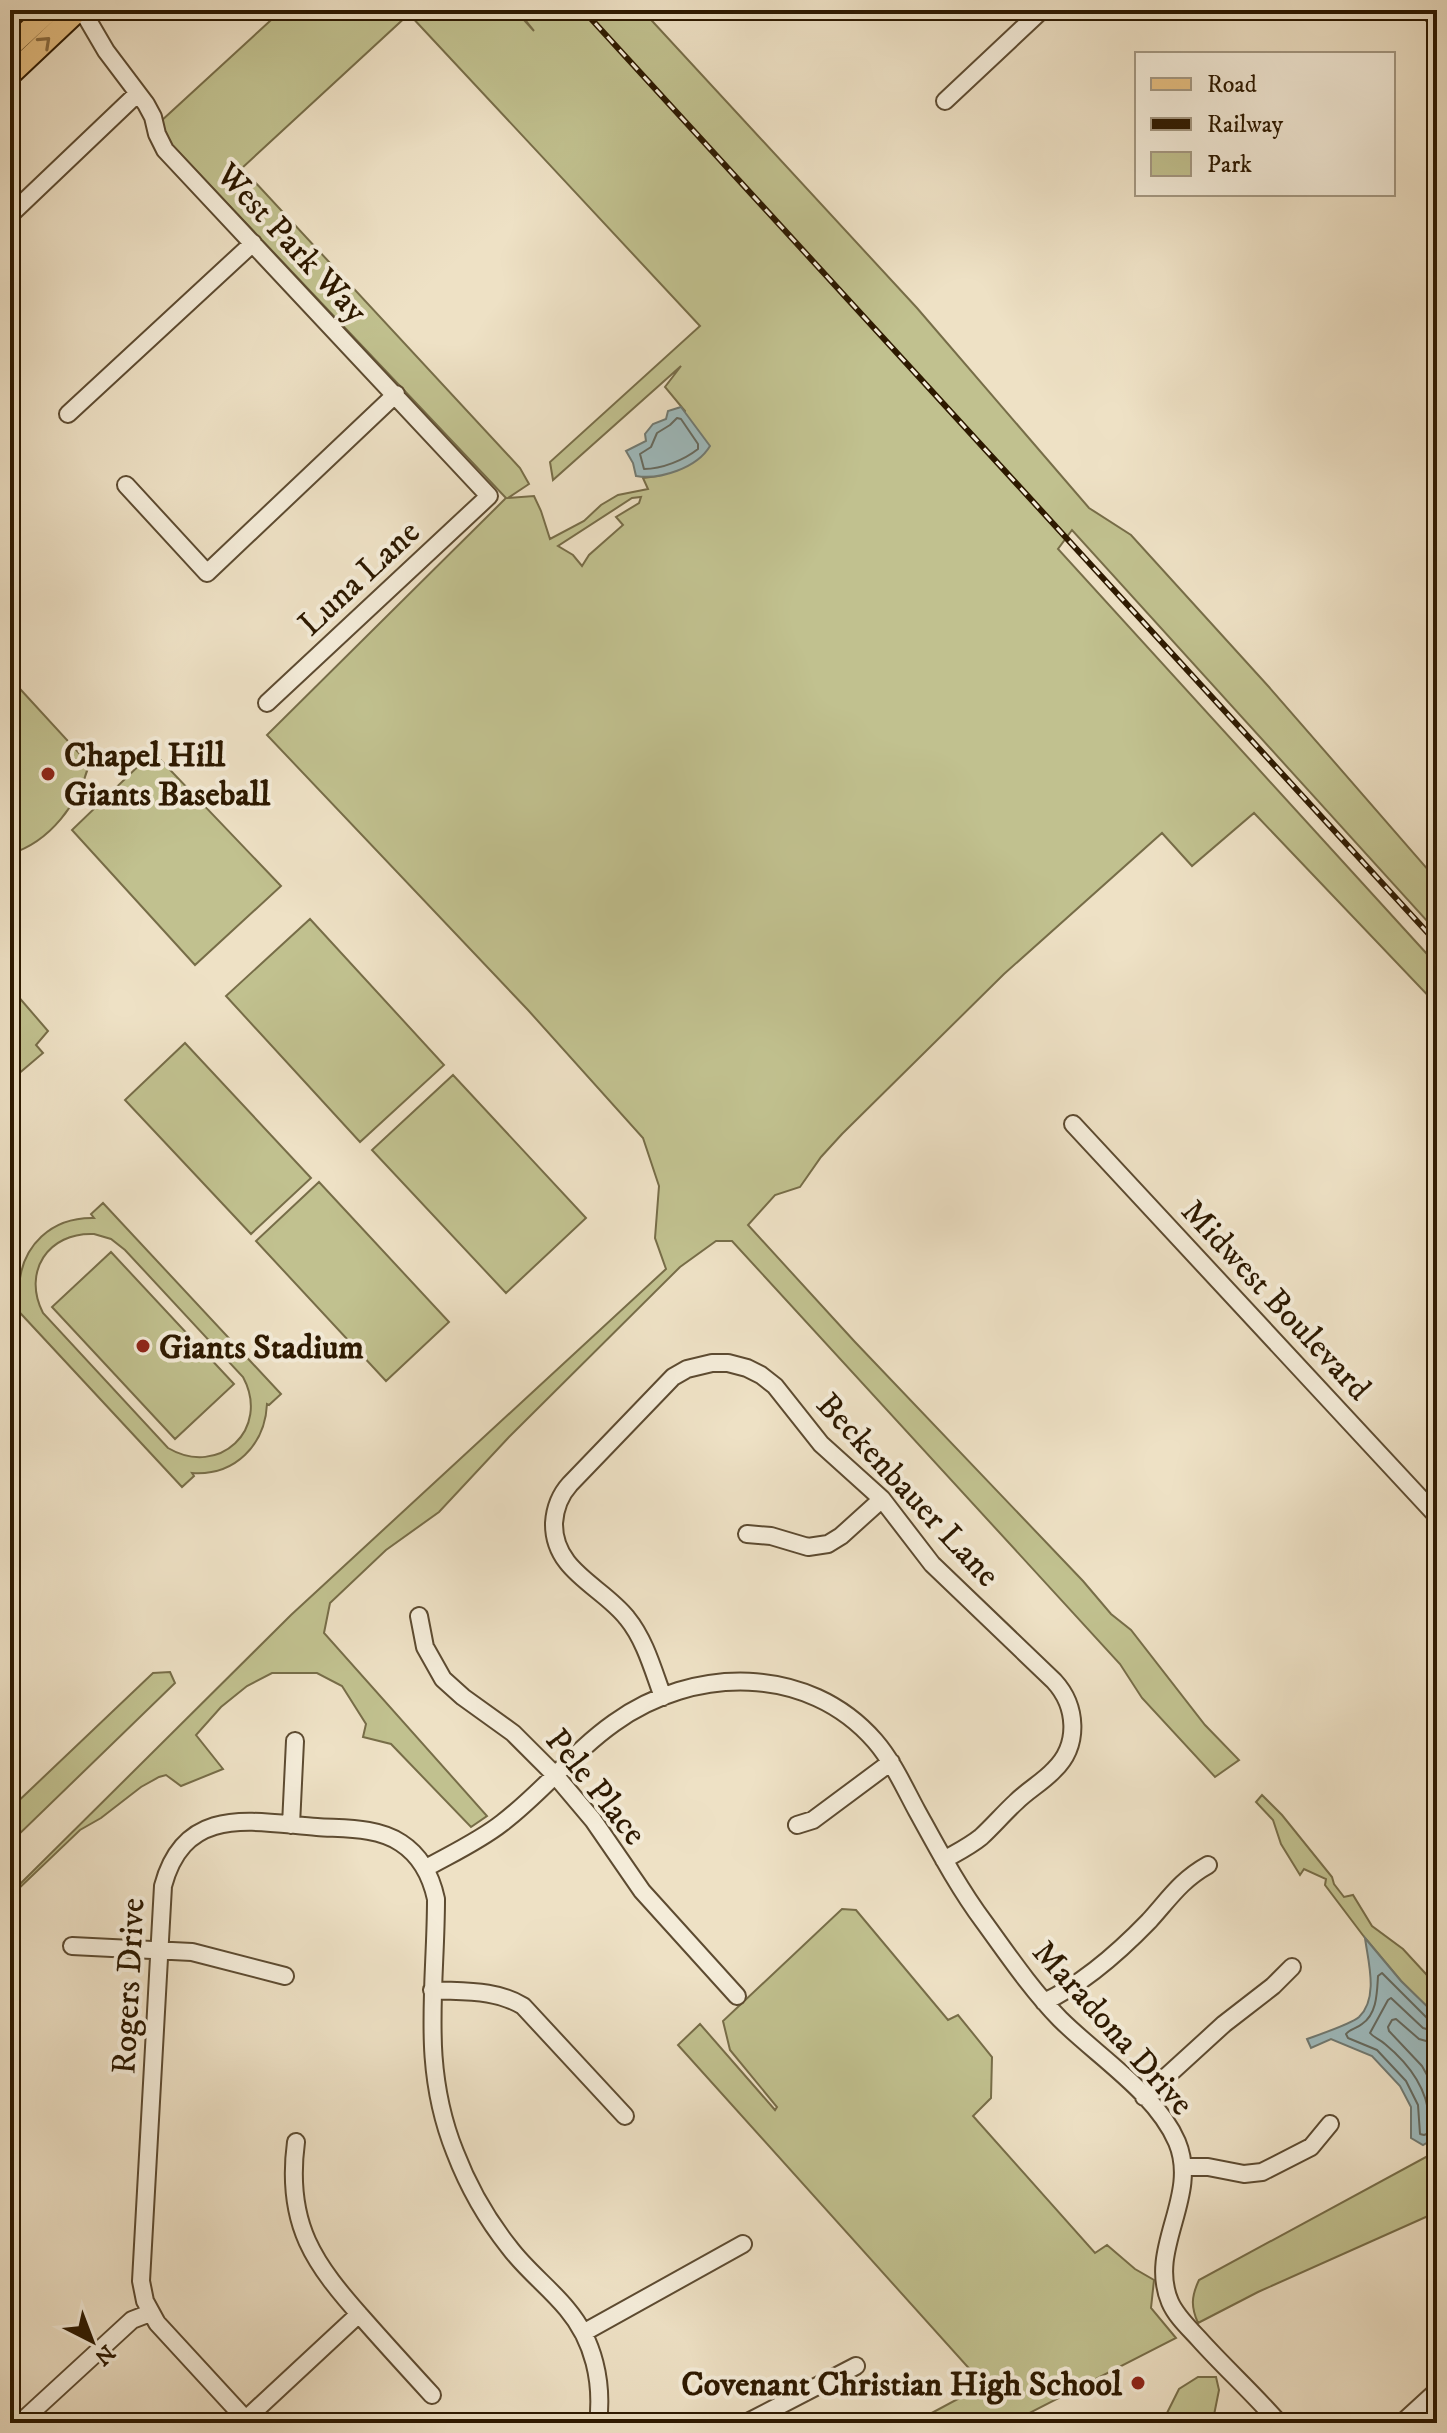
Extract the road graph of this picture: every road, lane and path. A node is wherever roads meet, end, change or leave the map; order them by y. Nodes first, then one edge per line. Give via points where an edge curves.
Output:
1 (50, 10) edge
2 (81, 10) edge
3 (1042, 10) edge
4 (1431, 10) edge
5 (1437, 16) edge
6 (10, 47) edge
7 (10, 75) edge
8 (137, 94) junction
9 (945, 101) dead end
10 (10, 215) edge
11 (253, 243) junction
12 (396, 394) junction
13 (68, 414) dead end
14 (126, 485) dead end
15 (489, 496) joint
16 (267, 703) dead end
17 (1073, 1124) dead end
18 (882, 1499) junction
19 (1437, 1516) edge
20 (747, 1534) dead end
21 (419, 1616) dead end
22 (663, 1697) junction
23 (295, 1741) dead end
24 (891, 1762) junction
25 (555, 1775) junction
26 (291, 1825) junction
27 (797, 1825) dead end
28 (944, 1860) junction
29 (1208, 1865) dead end
30 (426, 1868) junction
31 (72, 1946) dead end
32 (159, 1949) junction
33 (1292, 1967) dead end
34 (285, 1976) dead end
35 (432, 1990) junction
36 (737, 1996) dead end
37 (1044, 2002) junction
38 (1144, 2097) junction
39 (625, 2116) dead end
40 (1330, 2124) dead end
41 (296, 2142) dead end
42 (1183, 2167) junction
43 (743, 2244) dead end
44 (150, 2313) junction
45 (359, 2314) junction
46 (583, 2333) junction
47 (856, 2366) dead end
48 (1437, 2391) edge
49 (432, 2395) dead end
50 (247, 2421) edge
51 (1280, 2421) edge
52 (20, 2423) edge
53 (598, 2423) edge
54 (746, 2423) edge
55 (1402, 2423) edge

1 - 6 main road
7 -> 2 main road
2 - 8 street, West Park Way
3 - 9 street
4 - 5 main road
8 - 10 street
8 - 11 street, West Park Way via 165,150
11 - 12 street, West Park Way
11 - 13 street
12 - 14 street via 207,573
12 - 15 street, West Park Way
15 - 16 street, Luna Lane
17 - 19 street, Midwest Boulevard
18 - 20 street via 828,1544 808,1547
18 - 22 street, Beckenbauer Lane via 821,1444 765,1378 740,1365 705,1364 663,1386 561,1495 555,1535 573,1570 631,1623
18 - 28 street, Beckenbauer Lane via 932,1564 1057,1684 1072,1718 1072,1736 1055,1770 979,1839
21 - 25 street, Pele Place via 425,1647 447,1683 506,1727
22 - 24 street, Maradona Drive via 727,1681 793,1688 847,1715
22 - 25 street, Maradona Drive via 617,1721
23 - 26 street
24 - 27 street via 821,1815
24 - 28 street, Maradona Drive
25 - 30 street, Maradona Drive via 503,1823
25 - 36 street, Pele Place via 642,1891
26 - 30 street, Rogers Drive via 385,1835 407,1847
26 - 32 street, Rogers Drive via 231,1821 203,1831 183,1846 163,1886
28 - 37 street, Maradona Drive
29 - 37 street via 1189,1875 1103,1963
30 - 35 street via 436,1899
31 - 32 street
32 - 34 street via 206,1954
32 - 44 street, Rogers Drive via 141,2281
33 - 38 street
35 - 39 street via 492,1993 523,2006
35 - 46 street via 439,2100 461,2167 484,2211
37 - 38 street, Maradona Drive
38 - 42 street, Maradona Drive via 1171,2129
40 - 42 street via 1311,2147 1262,2172
41 - 45 street via 294,2183 304,2233 325,2274
42 - 51 street, Maradona Drive via 1183,2191 1164,2267 1170,2301 1184,2323
43 - 46 street
44 - 50 street
44 - 52 street via 132,2320
45 - 49 street
45 - 50 street
46 - 53 street via 598,2378
47 - 54 street
48 - 55 street

